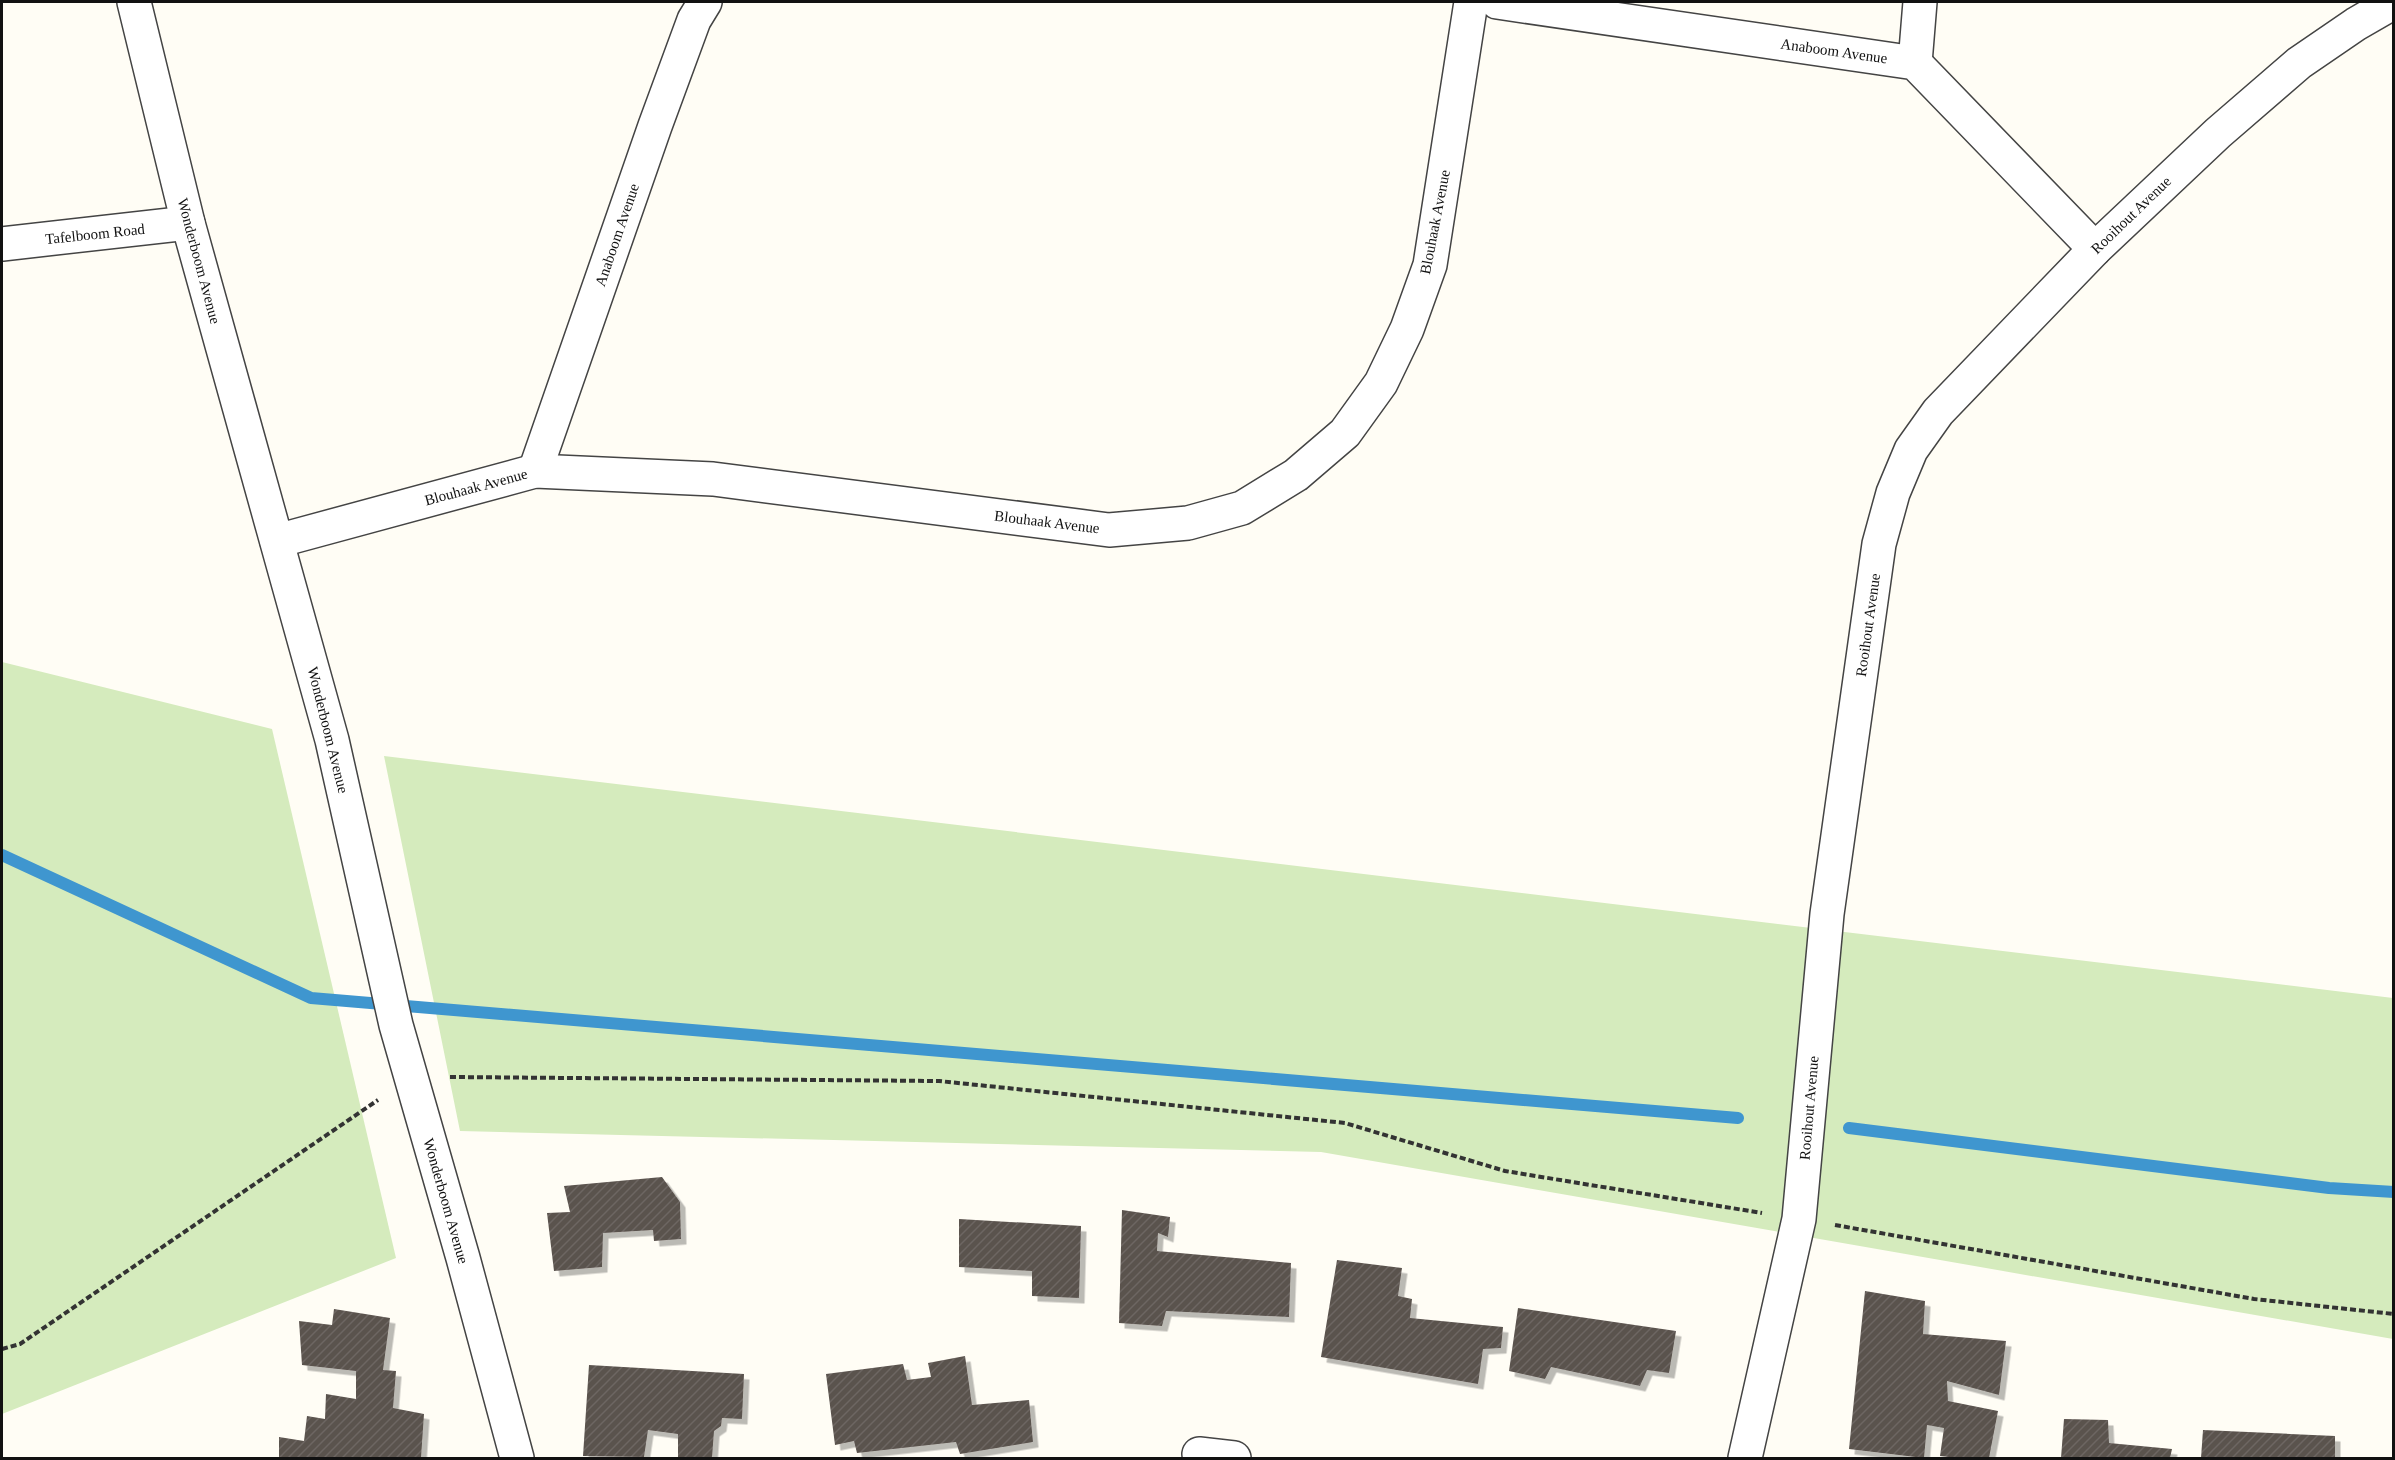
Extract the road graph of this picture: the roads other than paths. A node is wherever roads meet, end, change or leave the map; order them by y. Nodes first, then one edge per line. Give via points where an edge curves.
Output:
1 (134, 2) edge
2 (705, 2) edge
3 (1472, 2) edge
4 (1497, 2) edge
5 (1920, 2) edge
6 (2394, 2) edge
7 (1915, 63) junction
8 (188, 224) junction
9 (2, 244) edge
10 (2095, 249) junction
11 (535, 471) junction
12 (277, 542) junction
13 (1199, 1454) dead end
14 (517, 1458) edge
15 (1234, 1458) edge
16 (1745, 1458) edge

1 - 8 street, Wonderboom Avenue
2 - 11 street, Anaboom Avenue via 694,20 655,126
3 - 11 street, Blouhaak Avenue via 1430,265 1407,329 1381,383 1345,433 1296,475 1242,508 1188,523 1109,530 713,479
4 - 7 street, Anaboom Avenue
5 - 7 street
6 - 10 street, Rooihout Avenue via 2299,63 2218,132
7 - 10 street
8 - 9 street, Tafelboom Road
8 - 12 street, Wonderboom Avenue
10 - 16 street, Rooihout Avenue via 1938,412 1911,450 1893,493 1879,544 1827,914 1799,1219
11 - 12 street, Blouhaak Avenue
12 - 14 street, Wonderboom Avenue via 332,740 396,1025
13 - 15 street

